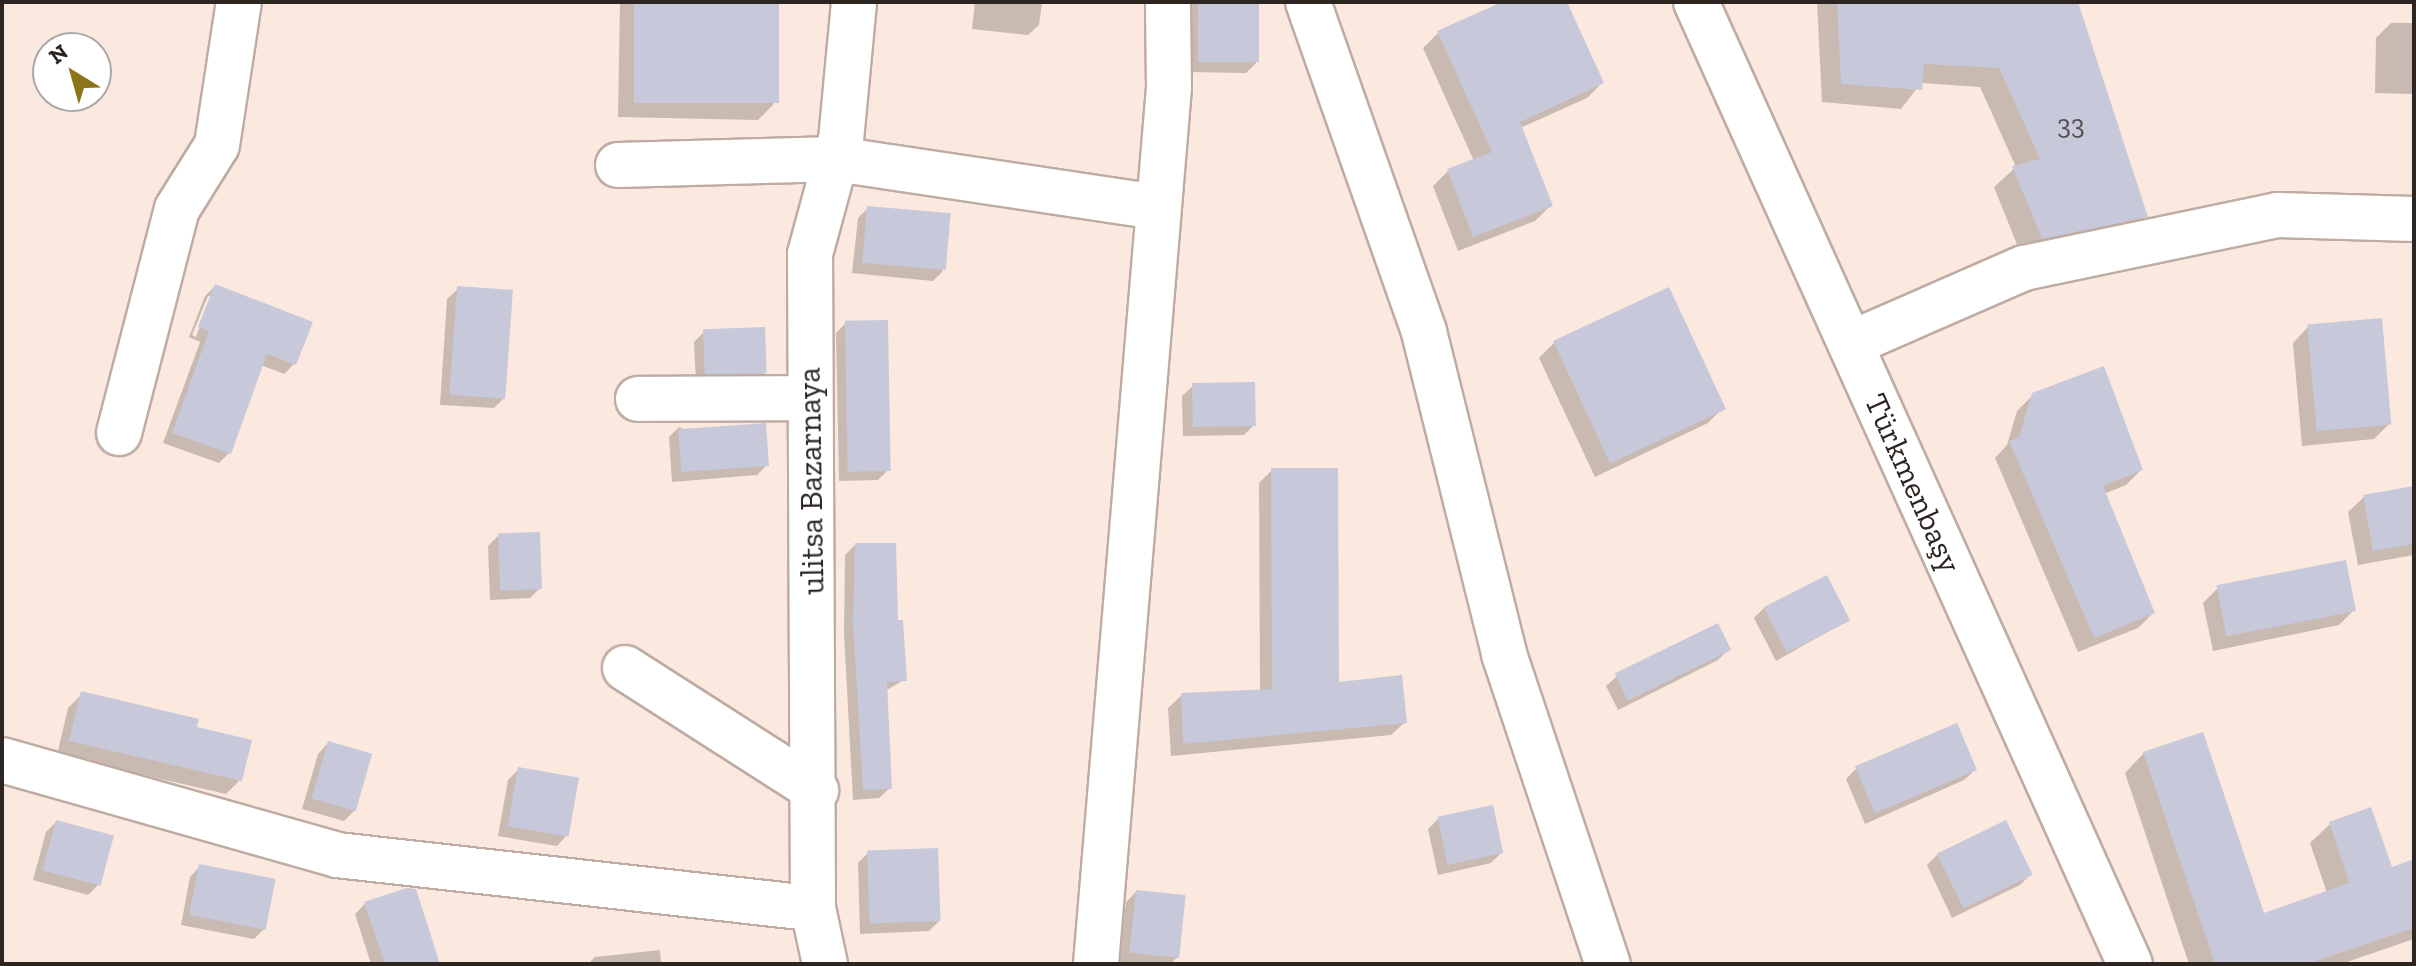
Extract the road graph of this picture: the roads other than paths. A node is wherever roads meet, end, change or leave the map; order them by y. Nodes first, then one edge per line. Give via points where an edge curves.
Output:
1 (239, 2) edge
2 (854, 2) edge
3 (1168, 2) edge
4 (1308, 2) edge
5 (1696, 14) edge
6 (836, 159) junction
7 (618, 165) dead end
8 (1157, 207) junction
9 (2414, 219) edge
10 (1852, 343) junction
11 (808, 398) junction
12 (638, 399) dead end
13 (119, 433) dead end
14 (625, 668) dead end
15 (2, 760) edge
16 (816, 790) junction
17 (813, 908) junction
18 (825, 964) edge
19 (1096, 964) edge
20 (1608, 964) edge
21 (2130, 964) edge

1 - 13 street via 217,145 177,209
2 - 6 street, ulitsa Bazarnaya
3 - 8 street via 1169,87
4 - 20 street via 1424,332 1504,654
5 - 10 street, Türkmenbaşy
6 - 7 street
6 - 8 street
6 - 11 street, ulitsa Bazarnaya via 810,254
8 - 19 street
9 - 10 street via 2278,215 2024,268
10 - 21 street, Türkmenbaşy
11 - 12 street
11 - 16 street, ulitsa Bazarnaya
14 - 16 street
15 - 17 street via 337,855
16 - 17 street, ulitsa Bazarnaya
17 - 18 street, ulitsa Bazarnaya

